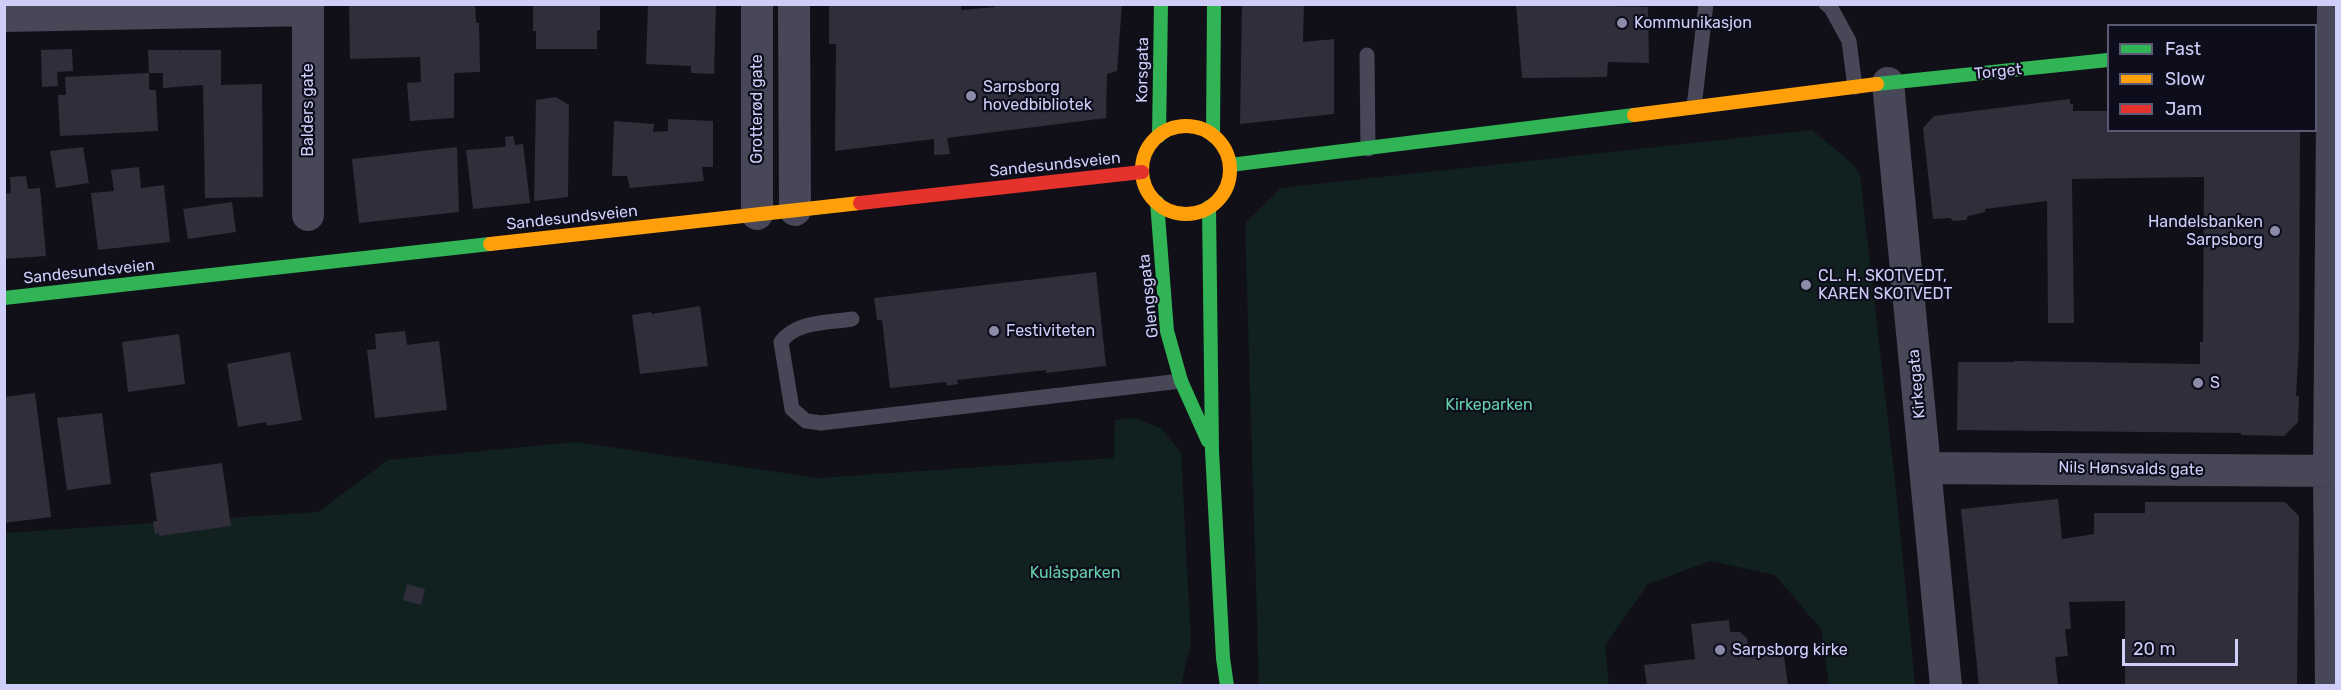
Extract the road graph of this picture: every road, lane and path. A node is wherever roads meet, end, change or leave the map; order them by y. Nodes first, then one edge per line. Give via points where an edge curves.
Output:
1 (757, 4) edge
2 (794, 4) edge
3 (1161, 4) edge
4 (1214, 4) edge
5 (1706, 4) edge
6 (1826, 4) edge
7 (2333, 4) edge
8 (308, 7) edge
9 (4, 16) edge
10 (1367, 55) dead end
11 (2328, 57) edge
12 (2107, 60) edge
13 (1888, 83) junction
14 (1855, 87) junction
15 (1694, 108) junction
16 (1213, 135) junction
17 (1159, 136) junction
18 (1368, 149) junction
19 (1230, 165) junction
20 (1142, 172) junction
21 (1157, 202) junction
22 (1209, 207) junction
23 (795, 210) junction
24 (757, 214) junction
25 (308, 215) dead end
26 (4, 298) edge
27 (852, 319) dead end
28 (1181, 381) junction
29 (1212, 451) junction
30 (1925, 468) junction
31 (2333, 471) edge
32 (1223, 658) junction
33 (1212, 686) edge
34 (1227, 686) edge
35 (1946, 686) edge
36 (2331, 686) edge

1 - 24 street, Grotterød gate
2 - 23 street
3 - 17 street, Korsgata
4 - 16 street
5 - 15 lane
6 - 14 lane via 1849,41
7 - 11 street
8 - 9 street
8 - 25 street, Balders gate
10 - 18 lane
11 - 31 street
12 - 13 street, Torget
13 - 14 street, Torget
13 - 30 street, Kirkegata
14 - 15 street, Torget
15 - 18 street, Torget
16 - 17 street via 1186,126
16 - 19 street
17 - 20 street via 1144,158
18 - 19 street, Torget
19 - 22 street via 1226,189
20 - 21 street via 1149,194
20 - 23 street, Sandesundsveien
21 - 22 street via 1182,213
21 - 28 street, Glengsgata via 1167,331
22 - 29 street, Glengsgata
23 - 24 street, Sandesundsveien
24 - 26 street, Sandesundsveien
27 - 28 lane via 799,327 787,333 781,342 792,409 806,421 821,423
28 - 29 street, Glengsgata
29 - 32 street, Glengsgata
30 - 31 street, Nils Hønsvalds gate
30 - 35 street, Kirkegata
31 - 36 street
32 - 33 lane
32 - 34 street, Glengsgata

